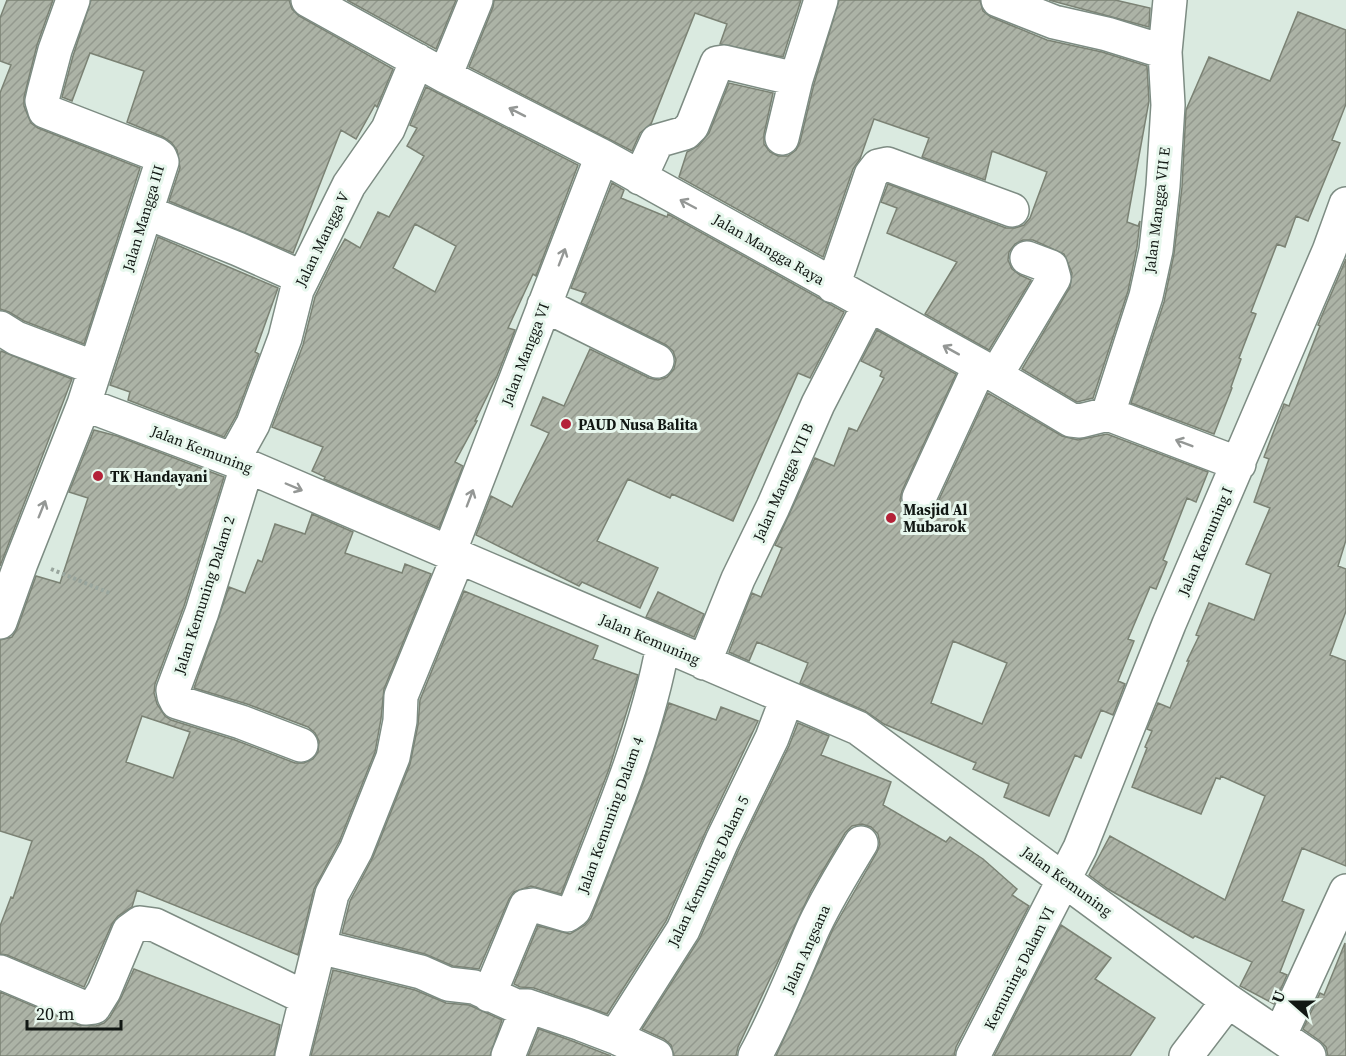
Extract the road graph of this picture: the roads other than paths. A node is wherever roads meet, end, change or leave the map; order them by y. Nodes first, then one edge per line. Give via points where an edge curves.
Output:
1 (73, 0) edge
2 (308, 0) edge
3 (476, 0) edge
4 (821, 0) edge
5 (998, 0) edge
6 (1170, 0) edge
7 (1165, 52) junction
8 (417, 60) junction
9 (445, 76) junction
10 (796, 79) junction
11 (782, 138) dead end
12 (602, 156) junction
13 (640, 178) junction
14 (1346, 204) edge
15 (1012, 210) dead end
16 (146, 212) junction
17 (1027, 258) dead end
18 (303, 278) junction
19 (832, 286) junction
20 (544, 305) junction
21 (869, 305) junction
22 (0, 328) edge
23 (657, 361) dead end
24 (95, 368) junction
25 (988, 371) junction
26 (84, 404) junction
27 (1108, 414) junction
28 (240, 463) junction
29 (1239, 464) junction
30 (919, 498) dead end
31 (454, 555) junction
32 (15, 559) edge
33 (0, 622) edge
34 (663, 645) junction
35 (704, 663) junction
36 (787, 698) junction
37 (302, 745) dead end
38 (861, 843) dead end
39 (1065, 879) junction
40 (1346, 891) edge
41 (318, 947) junction
42 (0, 972) edge
43 (489, 995) junction
44 (306, 998) junction
45 (1228, 1001) junction
46 (528, 1006) junction
47 (1280, 1035) junction
48 (615, 1036) junction
49 (292, 1056) edge
50 (508, 1056) edge
51 (656, 1056) edge
52 (754, 1056) edge
53 (973, 1056) edge
54 (1186, 1056) edge
55 (1309, 1056) edge

1 - 16 street, Jalan Mangga III via 42,101 45,111 160,157 162,162
2 - 8 street, Jalan Mangga Raya
3 - 9 street
4 - 10 street
5 - 7 street via 1054,22
6 - 7 street, Jalan Mangga VII E
7 - 27 street, Jalan Mangga VII E via 1168,105 1156,250 1146,296
8 - 9 street, Jalan Mangga Raya
8 - 18 street, Jalan Mangga V via 388,129 349,185
12 -> 9 street, Jalan Mangga Raya
10 - 11 street
10 - 13 street via 717,63 692,126 685,133 657,141
12 - 13 street, Jalan Mangga Raya
20 -> 12 street, Jalan Mangga VI
19 -> 13 street, Jalan Mangga Raya
14 - 29 street, Jalan Kemuning I
15 - 19 street via 887,164 878,165
16 - 18 street
16 - 24 street, Jalan Mangga III
17 - 25 street via 1052,267 1054,278
18 - 28 street, Jalan Mangga V
19 - 21 street, Jalan Mangga Raya
20 - 23 street
31 -> 20 street, Jalan Mangga VI
25 -> 21 street, Jalan Mangga Raya
21 - 35 street, Jalan Mangga VII B via 818,404
22 - 24 street via 16,338
24 - 26 street, Jalan Mangga III
25 - 27 street, Jalan Mangga Raya via 1071,420
25 - 30 street
26 - 28 street, Jalan Kemuning
32 -> 26 street
29 -> 27 street
28 -> 31 street, Jalan Kemuning
28 - 37 street, Jalan Kemuning Dalam 2 via 202,612 174,696 177,702
29 - 39 street, Jalan Kemuning I
31 - 34 street, Jalan Kemuning
31 - 41 street, Jalan Mangga VI via 401,696 393,757 356,850 332,894
32 - 33 street
34 - 35 street, Jalan Kemuning
34 - 43 street, Jalan Kemuning Dalam 4 via 657,680 634,752 574,910 567,915 526,906
35 - 36 street, Jalan Kemuning
36 - 39 street, Jalan Kemuning via 858,728
36 - 48 street, Jalan Kemuning Dalam 5 via 683,930
38 - 52 street, Jalan Angsana via 831,892 783,1002
39 - 45 street, Jalan Kemuning
39 - 53 street, Kemuning Dalam VI
40 - 47 street
41 - 43 street via 421,972
41 - 44 street, Jalan Mangga VI
42 - 44 street via 85,1008 94,1007 129,931 140,923 155,925
43 - 46 street via 516,1006
44 - 49 street, Jalan Mangga VI
45 - 47 street, Jalan Kemuning
45 - 54 street
46 - 48 street
46 - 50 street
47 - 55 street, Jalan Kemuning
48 - 51 street

